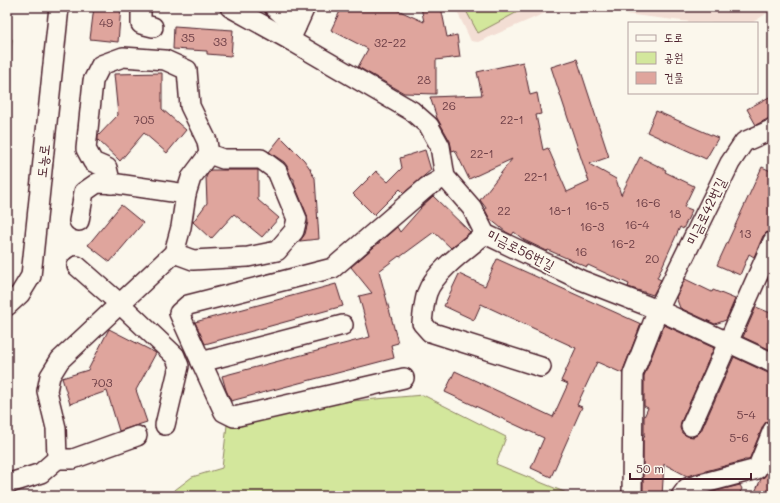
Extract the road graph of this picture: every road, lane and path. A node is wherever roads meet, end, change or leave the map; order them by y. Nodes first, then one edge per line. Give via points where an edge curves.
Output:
1 (59, 7) edge
2 (141, 7) edge
3 (230, 7) edge
4 (274, 7) edge
5 (305, 7) edge
6 (153, 27) dead end
7 (293, 33) junction
8 (773, 129) edge
9 (209, 154) junction
10 (445, 178) junction
11 (111, 184) junction
12 (186, 194) junction
13 (79, 221) dead end
14 (485, 234) junction
15 (773, 241) edge
16 (174, 252) junction
17 (77, 266) dead end
18 (119, 303) junction
19 (7, 306) edge
20 (658, 310) junction
21 (343, 324) dead end
22 (728, 342) junction
23 (201, 362) junction
24 (773, 363) edge
25 (541, 367) dead end
26 (404, 378) dead end
27 (165, 425) dead end
28 (691, 426) dead end
29 (773, 430) edge
30 (137, 436) dead end
31 (57, 459) junction
32 (7, 484) edge
33 (632, 496) edge
34 (681, 496) edge

1 - 19 street, 도농로 via 31,276 20,294
2 - 6 street via 140,24
3 - 7 street
4 - 7 street
5 - 7 street
7 - 10 street via 412,111 429,126 440,146
8 - 20 street, 미금로42번길 via 744,142 730,163
9 - 11 street via 207,141 190,106 187,70 165,60 123,56 101,65 93,81 86,150 93,162 107,168
9 - 12 street via 191,178
9 - 16 street via 223,160 261,159 277,171 297,219 294,231 277,251 248,257 193,260
10 - 14 street, 미금로56번길 via 472,208
10 - 23 street via 427,187 333,268 188,305 179,314
11 - 12 street
11 - 13 street via 97,184 84,192
12 - 16 street
14 - 20 street, 미금로56번길 via 581,280
14 - 25 street via 437,276 427,292 422,323 430,332
15 - 22 street
16 - 18 street
17 - 18 street
18 - 27 street via 175,356 179,366
18 - 31 street via 60,360 50,376 47,391 56,428
20 - 22 street, 미금로56번길
20 - 33 street, 미금로42번길 via 633,374
21 - 23 street
22 - 24 street, 미금로56번길
22 - 28 street
23 - 26 street via 224,412 234,417
29 - 34 street via 757,469 688,488
30 - 31 street via 73,459
31 - 32 street via 41,473

